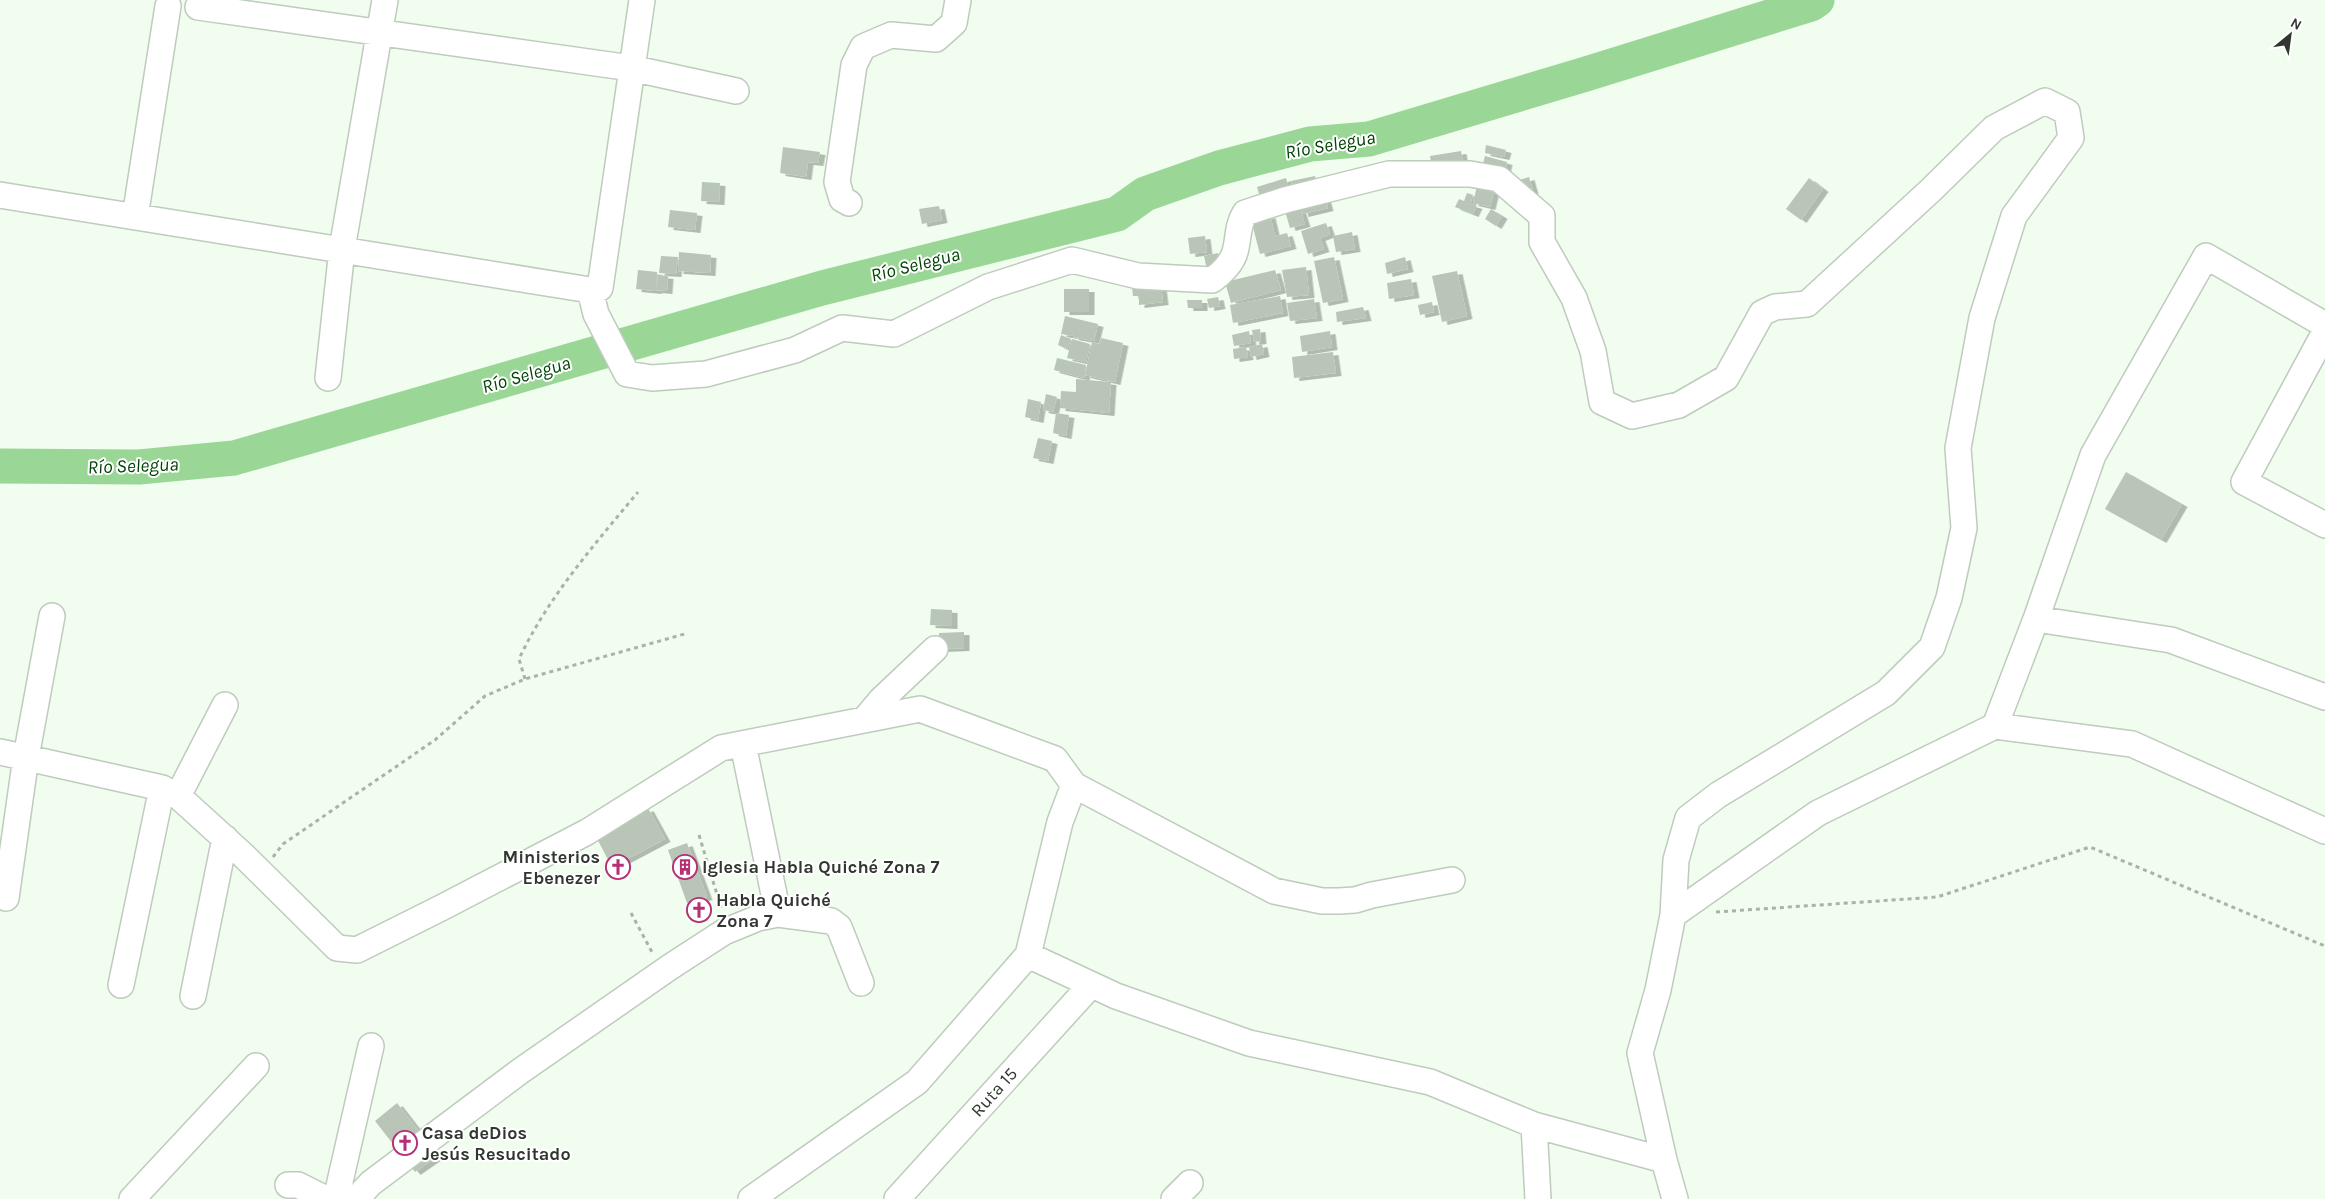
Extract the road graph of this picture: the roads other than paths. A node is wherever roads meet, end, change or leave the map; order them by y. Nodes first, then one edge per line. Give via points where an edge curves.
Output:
1 (385, 0) edge
2 (642, 0) edge
3 (958, 0) edge
4 (159, 3) edge
5 (198, 3) edge
6 (380, 34) junction
7 (631, 68) junction
8 (736, 91) dead end
9 (0, 195) edge
10 (849, 203) dead end
11 (135, 218) junction
12 (342, 249) junction
13 (593, 302) junction
14 (2325, 325) edge
15 (2325, 332) edge
16 (328, 378) dead end
17 (2325, 525) edge
18 (52, 616) dead end
19 (2036, 619) junction
20 (935, 650) dead end
21 (2325, 697) edge
22 (225, 705) dead end
23 (865, 719) junction
24 (1995, 726) junction
25 (743, 744) junction
26 (0, 752) edge
27 (26, 756) junction
28 (1074, 785) junction
29 (170, 792) junction
30 (2325, 831) edge
31 (225, 838) junction
32 (1452, 880) dead end
33 (6, 898) dead end
34 (778, 914) junction
35 (1673, 914) junction
36 (1028, 956) junction
37 (861, 982) dead end
38 (121, 985) dead end
39 (1091, 985) junction
40 (193, 996) dead end
41 (371, 1046) dead end
42 (256, 1066) dead end
43 (1534, 1125) junction
44 (1664, 1160) junction
45 (288, 1185) dead end
46 (132, 1199) edge
47 (326, 1199) edge
48 (336, 1199) edge
49 (356, 1199) edge
50 (751, 1199) edge
51 (897, 1199) edge
52 (1538, 1199) edge
53 (1675, 1199) edge

1 - 6 street
2 - 7 street
3 - 10 street via 954,23 936,39 891,35 863,47 854,65 837,182 842,199
4 - 5 street
4 - 11 street
5 - 6 street
6 - 7 street
6 - 12 street
7 - 8 street
7 - 13 street via 600,288
9 - 11 street
11 - 12 street
12 - 13 street
12 - 16 street
13 - 35 street via 627,374 652,378 706,374 795,350 842,328 894,334 988,288 1072,260 1138,276 1212,280 1235,254 1239,223 1245,213 1389,174 1470,174 1499,179 1542,216 1542,242 1574,298 1593,351 1602,402 1632,416 1679,405 1726,378 1762,314 1775,307 1807,304 1994,128 2044,101 2067,112 2071,138 2014,216 1982,318 1958,448 1964,528 1948,598 1932,647 1886,693 1718,795 1688,818 1676,860
14 - 19 street via 2206,256 2094,455
15 - 17 street via 2244,482
18 - 27 street
19 - 21 street via 2170,640
19 - 24 street
20 - 23 street
22 - 29 street
23 - 25 street
23 - 28 street via 920,709 1055,759
24 - 30 street via 2132,744
24 - 35 street via 1818,813
25 - 31 street via 721,748 587,832 357,950 336,948
25 - 34 street
26 - 27 street
27 - 29 street
27 - 33 street
28 - 32 street via 1274,890 1322,901 1339,901
28 - 36 street via 1060,822
29 - 31 street
29 - 38 street
31 - 40 street
34 - 37 street via 823,919 839,927
34 - 49 street via 758,918 727,931 662,972 519,1072 371,1183
35 - 44 street via 1658,990 1640,1053
36 - 39 street
36 - 50 street via 917,1082
39 - 43 street via 1249,1043 1430,1082
39 - 51 street, Ruta 15
41 - 48 street
42 - 46 street
43 - 44 street
43 - 52 street
44 - 53 street
45 - 47 street via 298,1185

